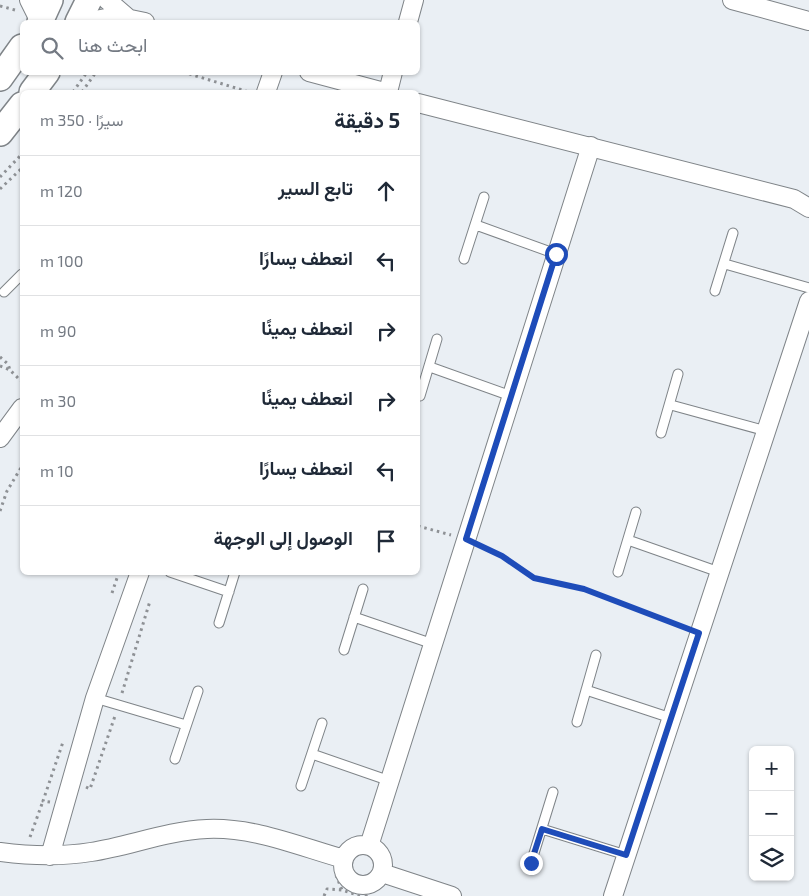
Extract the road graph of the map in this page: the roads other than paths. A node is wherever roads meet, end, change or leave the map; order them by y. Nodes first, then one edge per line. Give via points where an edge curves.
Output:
1 (28, 0) edge
2 (50, 0) edge
3 (89, 0) edge
4 (107, 0) edge
5 (414, 0) edge
6 (732, 0) edge
7 (127, 17) junction
8 (39, 20) edge
9 (41, 20) edge
10 (79, 20) edge
11 (93, 20) edge
12 (137, 20) edge
13 (409, 20) edge
14 (809, 21) edge
15 (20, 49) edge
16 (45, 75) edge
17 (272, 75) edge
18 (320, 75) edge
19 (393, 75) edge
20 (0, 78) edge
21 (34, 90) edge
22 (267, 90) edge
23 (376, 90) edge
24 (389, 90) edge
25 (420, 103) edge
26 (20, 107) edge
27 (0, 133) edge
28 (591, 146) junction
29 (484, 197) dead end
30 (804, 201) edge
31 (476, 225) junction
32 (733, 233) dead end
33 (556, 254) junction
34 (464, 259) dead end
35 (725, 264) junction
36 (20, 276) edge
37 (809, 288) edge
38 (715, 291) dead end
39 (4, 292) dead end
40 (809, 300) edge
41 (437, 339) dead end
42 (430, 367) junction
43 (678, 374) dead end
44 (420, 396) dead end
45 (512, 396) junction
46 (671, 405) junction
47 (20, 411) edge
48 (766, 432) junction
49 (662, 433) dead end
50 (0, 438) edge
51 (636, 512) dead end
52 (628, 540) junction
53 (618, 572) dead end
54 (719, 572) junction
55 (139, 575) edge
56 (179, 575) edge
57 (235, 575) edge
58 (363, 589) dead end
59 (229, 592) junction
60 (354, 617) junction
61 (219, 623) dead end
62 (433, 644) junction
63 (344, 650) dead end
64 (596, 655) dead end
65 (586, 690) junction
66 (198, 691) dead end
67 (95, 698) junction
68 (671, 718) junction
69 (577, 722) dead end
70 (322, 723) dead end
71 (186, 725) junction
72 (312, 754) junction
73 (175, 760) dead end
74 (390, 781) junction
75 (301, 786) dead end
76 (553, 792) dead end
77 (542, 829) junction
78 (370, 846) junction
79 (0, 852) edge
80 (626, 855) junction
81 (50, 856) junction
82 (344, 859) junction
83 (531, 863) dead end
84 (382, 873) junction
85 (355, 893) edge
86 (452, 896) edge
87 (613, 896) edge

1 - 8 street
2 - 9 street
3 - 10 street
4 - 7 street
5 - 13 street
6 - 14 street
7 - 11 street
7 - 12 street
15 - 20 street
16 - 21 street
17 - 22 street
18 - 23 street
19 - 24 street
25 - 28 street
26 - 27 street
28 - 30 street
28 - 33 street
29 - 31 lane
31 - 33 lane
31 - 34 lane
32 - 35 lane
33 - 45 street
35 - 37 lane
35 - 38 lane
36 - 39 lane
40 - 48 street
41 - 42 lane
42 - 44 lane
42 - 45 lane
43 - 46 lane
45 - 62 street
46 - 48 lane
46 - 49 lane
47 - 50 street
48 - 54 street
51 - 52 lane
52 - 53 lane
52 - 54 lane
54 - 68 street
55 - 67 street
56 - 59 lane
57 - 59 lane
58 - 60 lane
59 - 61 lane
60 - 62 lane
60 - 63 lane
62 - 74 street
64 - 65 lane
65 - 68 lane
65 - 69 lane
66 - 71 lane
67 - 71 lane
67 - 81 street
68 - 80 street
70 - 72 lane
71 - 73 lane
72 - 74 lane
72 - 75 lane
74 - 78 street
76 - 77 lane
77 - 80 lane
77 - 83 lane
78 - 82 street via 354,847
78 - 84 street via 381,857
79 - 81 street
80 - 87 street
81 - 82 street via 92,852 182,831 222,829 263,834
82 - 85 street via 343,871
84 - 85 street
84 - 86 street

